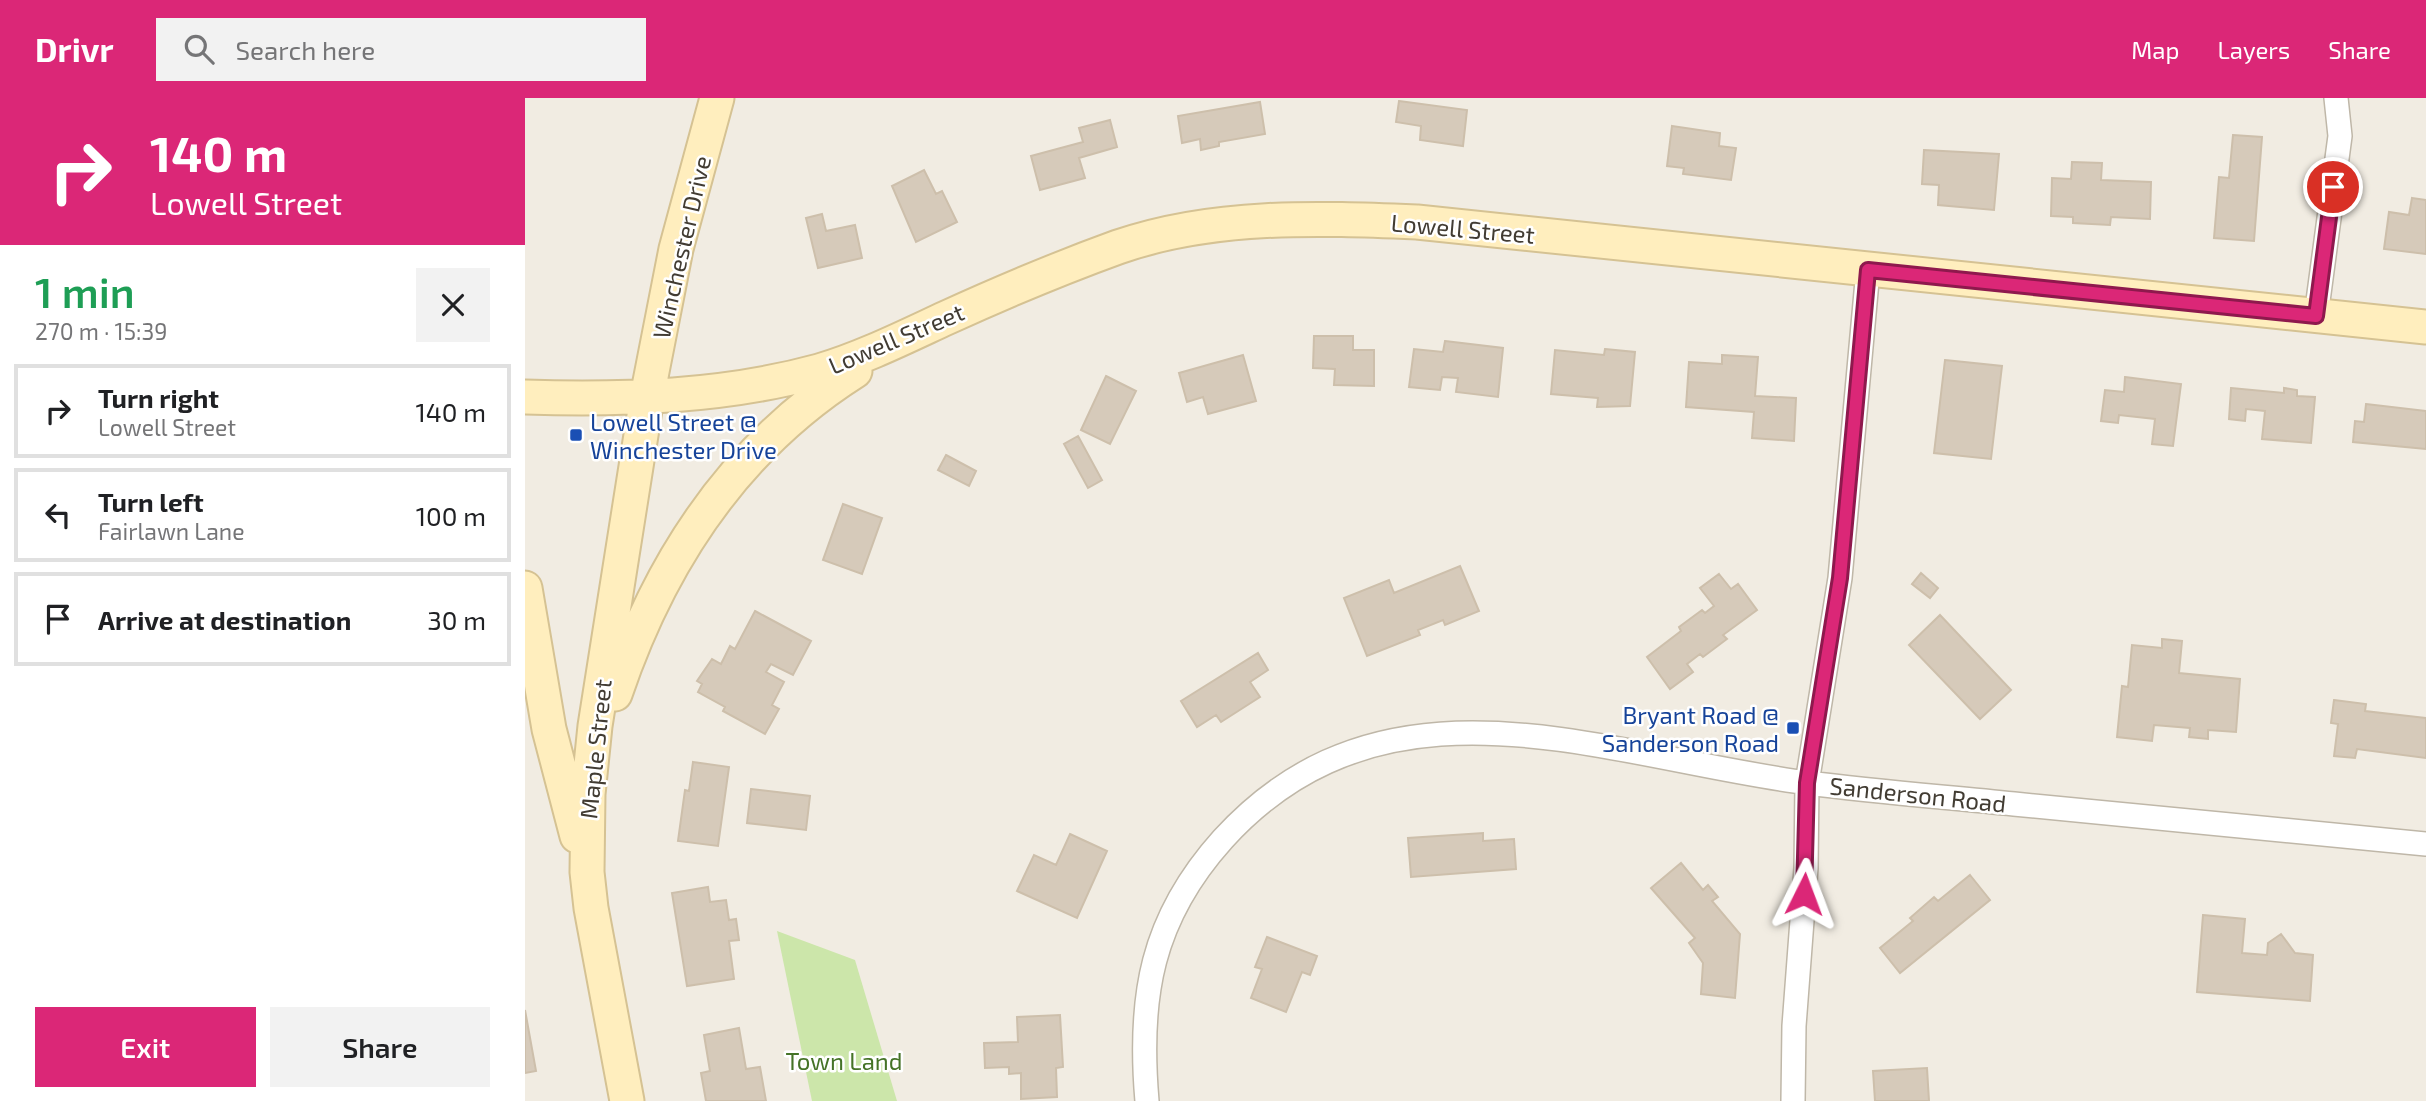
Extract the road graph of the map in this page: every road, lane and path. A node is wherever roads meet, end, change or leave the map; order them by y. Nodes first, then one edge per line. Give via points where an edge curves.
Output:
1 (717, 98) edge
2 (2336, 98) edge
3 (1868, 270) junction
4 (983, 301) junction
5 (2316, 316) junction
6 (2426, 327) edge
7 (525, 397) edge
8 (647, 397) junction
9 (525, 588) edge
10 (1807, 783) junction
11 (588, 794) junction
12 (2426, 844) edge
13 (587, 872) junction
14 (627, 1101) edge
15 (1147, 1101) edge
16 (1793, 1101) edge

1 - 8 main road, Winchester Drive via 676,249
2 - 5 street via 2340,136
3 - 4 main road, Lowell Street via 1417,222 1317,218 1230,224 1121,246
3 - 5 main road, Lowell Street
3 - 10 street via 1840,578
4 - 8 main road, Lowell Street via 822,370 718,391
4 - 11 main road via 826,389 757,448 722,488 677,554 640,626 613,699
5 - 6 main road, Lowell Street
7 - 8 main road, Lowell Street
8 - 11 main road, Maple Street
9 - 13 main road via 549,729
10 - 12 street, Sanderson Road
10 - 15 street, Sanderson Road via 1575,740 1485,733 1392,740 1325,762 1269,796 1238,823 1184,888 1166,922 1152,960 1143,1027
10 - 16 street via 1807,868 1794,1026
11 - 13 main road, Maple Street
13 - 14 main road, Maple Street via 596,944

